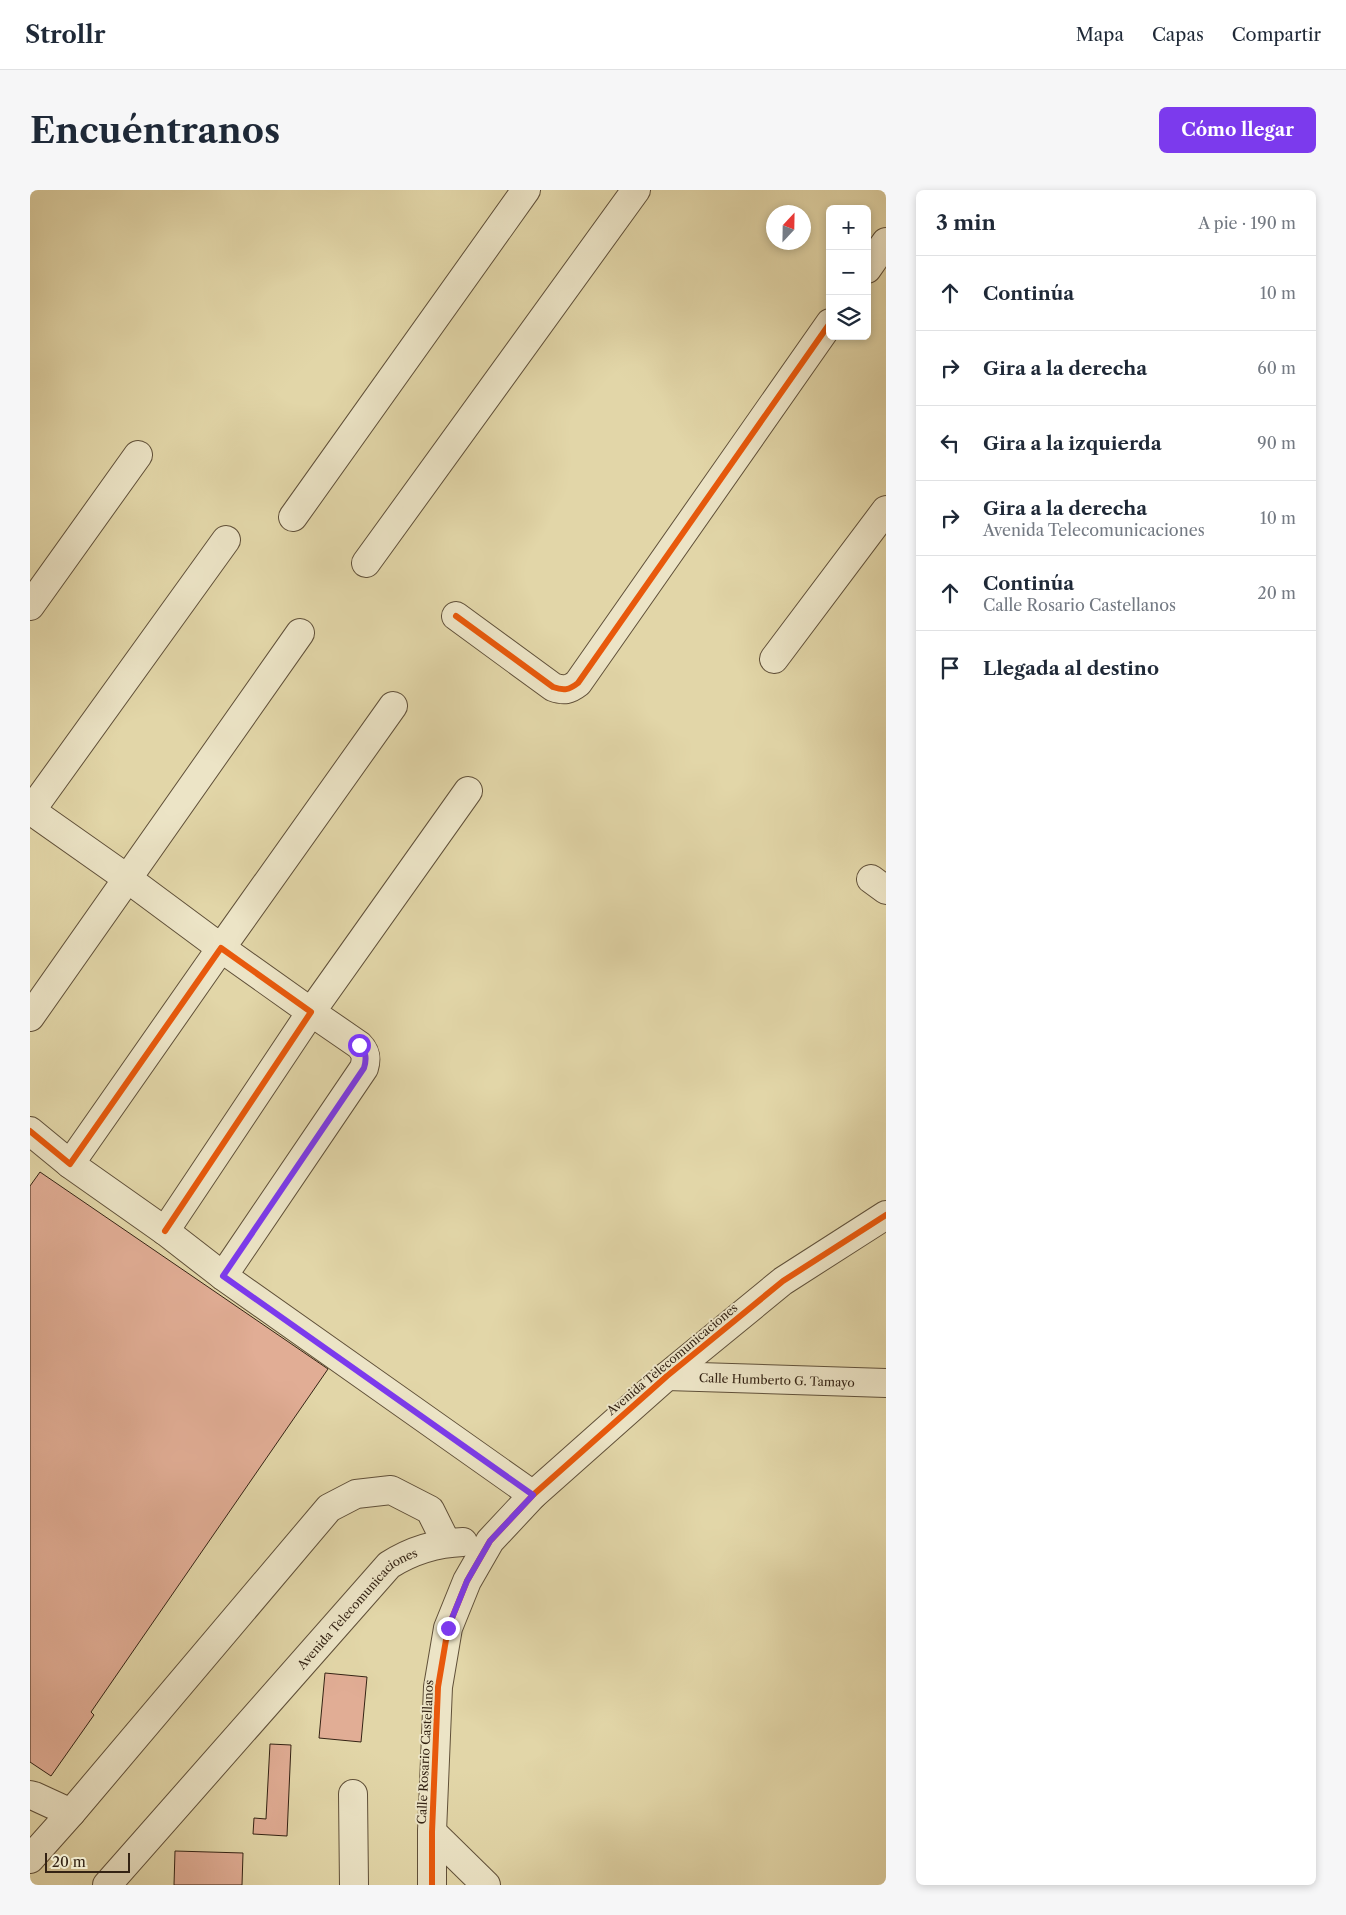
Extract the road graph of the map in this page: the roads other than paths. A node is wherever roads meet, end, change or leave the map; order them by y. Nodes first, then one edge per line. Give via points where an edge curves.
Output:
1 (526, 190) edge
2 (636, 190) edge
3 (886, 242) edge
4 (871, 263) edge
5 (826, 329) edge
6 (138, 455) dead end
7 (886, 510) edge
8 (293, 518) dead end
9 (226, 540) dead end
10 (366, 563) dead end
11 (30, 606) edge
12 (456, 616) dead end
13 (300, 633) dead end
14 (774, 659) dead end
15 (393, 706) dead end
16 (468, 791) dead end
17 (30, 811) edge
18 (128, 879) junction
19 (221, 948) junction
20 (311, 1012) junction
21 (30, 1017) edge
22 (30, 1131) edge
23 (70, 1164) junction
24 (886, 1216) edge
25 (165, 1231) junction
26 (223, 1276) junction
27 (667, 1376) junction
28 (886, 1383) edge
29 (533, 1495) junction
30 (490, 1541) junction
31 (446, 1542) junction
32 (352, 1794) dead end
33 (30, 1795) edge
34 (71, 1813) junction
35 (432, 1832) junction
36 (30, 1859) edge
37 (107, 1885) edge
38 (354, 1885) edge
39 (432, 1885) edge
40 (486, 1885) edge

1 - 8 street
2 - 10 street
3 - 4 street
5 - 12 street via 571,689 553,687
6 - 11 street
7 - 14 street
9 - 17 street
13 - 18 street
15 - 19 street
16 - 20 street
17 - 18 street
18 - 19 street
18 - 21 street
19 - 20 street
19 - 23 street
20 - 25 street
20 - 26 street via 365,1051 364,1068
22 - 23 street
23 - 25 street
24 - 27 street, Avenida Telecomunicaciones via 783,1281
25 - 26 street
26 - 29 street
27 - 28 street, Calle Humberto G. Tamayo
27 - 29 street, Avenida Telecomunicaciones
29 - 30 street, Avenida Telecomunicaciones
30 - 31 street, Avenida Telecomunicaciones
30 - 35 street, Calle Rosario Castellanos via 467,1581 448,1628 438,1687
31 - 34 street via 430,1510 392,1490 356,1494 329,1508
31 - 37 street, Avenida Telecomunicaciones via 405,1555 389,1565
32 - 38 street
33 - 34 street
34 - 36 street
35 - 39 street, Calle Rosario Castellanos
35 - 40 street

